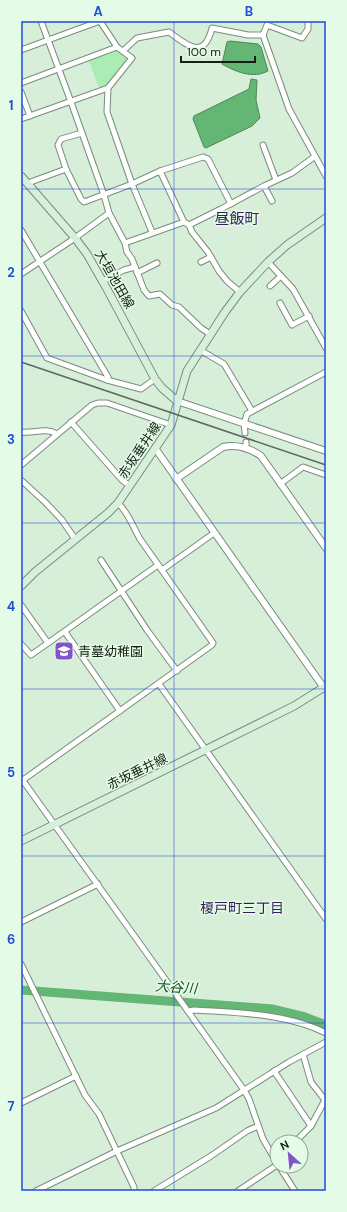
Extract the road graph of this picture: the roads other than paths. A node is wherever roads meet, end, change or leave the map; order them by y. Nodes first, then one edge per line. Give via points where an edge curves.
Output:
1 (41, 21) edge
2 (100, 21) edge
3 (308, 21) edge
4 (263, 35) junction
5 (48, 41) junction
6 (117, 47) junction
7 (21, 50) edge
8 (123, 51) junction
9 (59, 68) junction
10 (21, 83) edge
11 (108, 88) junction
12 (21, 92) edge
13 (71, 102) junction
14 (30, 116) junction
15 (21, 119) edge
16 (82, 133) junction
17 (263, 145) dead end
18 (314, 157) junction
19 (66, 169) junction
20 (160, 171) junction
21 (21, 176) edge
22 (326, 176) edge
23 (276, 180) junction
24 (28, 183) junction
25 (132, 184) junction
26 (264, 186) junction
27 (104, 195) junction
28 (272, 201) dead end
29 (231, 204) junction
30 (109, 213) junction
31 (326, 218) edge
32 (187, 223) junction
33 (21, 230) edge
34 (152, 232) junction
35 (75, 238) junction
36 (125, 243) junction
37 (211, 257) junction
38 (40, 262) junction
39 (201, 262) dead end
40 (268, 262) junction
41 (156, 263) dead end
42 (135, 267) junction
43 (137, 273) junction
44 (21, 274) edge
45 (281, 276) junction
46 (102, 281) junction
47 (270, 286) dead end
48 (240, 292) junction
49 (280, 303) dead end
50 (21, 311) edge
51 (309, 316) junction
52 (210, 334) junction
53 (326, 348) edge
54 (200, 350) junction
55 (326, 372) edge
56 (155, 379) junction
57 (107, 380) junction
58 (178, 401) junction
59 (252, 411) junction
60 (71, 422) junction
61 (244, 424) junction
62 (171, 425) junction
63 (21, 432) edge
64 (245, 433) dead end
65 (57, 434) junction
66 (155, 448) junction
67 (326, 451) edge
68 (21, 465) edge
69 (326, 475) edge
70 (176, 479) junction
71 (21, 480) edge
72 (280, 484) junction
73 (130, 486) junction
74 (118, 503) junction
75 (214, 533) junction
76 (75, 539) junction
77 (326, 548) edge
78 (101, 560) dead end
79 (160, 568) junction
80 (21, 586) edge
81 (121, 592) junction
82 (21, 604) edge
83 (65, 632) junction
84 (48, 643) junction
85 (21, 644) edge
86 (177, 671) junction
87 (159, 684) junction
88 (325, 689) edge
89 (120, 711) junction
90 (206, 750) junction
91 (22, 779) edge
92 (55, 824) junction
93 (21, 842) edge
94 (98, 884) junction
95 (326, 919) edge
96 (21, 922) edge
97 (21, 964) edge
98 (187, 1010) junction
99 (326, 1033) edge
100 (326, 1042) edge
101 (303, 1054) junction
102 (274, 1071) junction
103 (76, 1076) junction
104 (244, 1090) junction
105 (326, 1100) edge
106 (21, 1104) edge
107 (258, 1126) junction
108 (310, 1126) junction
109 (302, 1134) edge
110 (269, 1150) edge
111 (117, 1151) junction
112 (269, 1170) edge
113 (284, 1174) edge
114 (36, 1191) edge
115 (134, 1191) edge
116 (154, 1191) edge
117 (238, 1191) edge
118 (295, 1191) edge

1 - 5 street
2 - 5 street
2 - 6 street
3 - 4 street via 308,29 302,38 267,25
4 - 8 street via 248,35 212,28 209,40 201,47 192,48 169,32 137,38
4 - 18 street via 289,109
5 - 7 street
5 - 9 street
6 - 8 street
6 - 9 street
8 - 11 street via 132,58
9 - 10 street
9 - 13 street
11 - 13 street
11 - 25 street via 107,112
12 - 14 street
13 - 14 street
13 - 16 street
14 - 15 street
16 - 19 street via 60,140 58,146
16 - 27 street
17 - 23 street
18 - 22 street
18 - 23 street via 296,171
19 - 24 street
19 - 27 street via 80,199 84,202
20 - 25 street
20 - 29 street via 203,157 208,159
20 - 32 street
21 - 24 main road, 大垣池田線
23 - 26 street
24 - 35 main road, 大垣池田線
25 - 27 street
25 - 34 street
26 - 28 street
26 - 29 street
27 - 30 street
29 - 32 street
30 - 35 street
30 - 36 street
31 - 40 main road, 赤坂垂井線 via 287,245
32 - 34 street
32 - 37 street
33 - 38 street
34 - 36 street
35 - 38 street
35 - 46 main road, 大垣池田線
36 - 42 street
37 - 39 street
37 - 48 street via 226,280
38 - 44 street
38 - 57 street via 108,377
40 - 45 street
40 - 48 main road, 赤坂垂井線
41 - 43 street
42 - 43 street
42 - 46 street
43 - 52 street via 149,296 160,294 172,305 179,306
45 - 47 street
45 - 51 street via 293,289
46 - 56 main road, 大垣池田線
48 - 52 main road, 赤坂垂井線
49 - 51 street via 292,325
50 - 57 street via 47,358
51 - 53 street
52 - 54 main road, 赤坂垂井線
54 - 58 main road, 赤坂垂井線 via 187,371
54 - 59 street via 224,364
55 - 59 street
56 - 57 street via 141,389
56 - 58 main road, 大垣池田線
58 - 61 street
58 - 62 main road, 赤坂垂井線
59 - 61 street via 247,414
60 - 62 street via 92,405 107,403
60 - 65 street
60 - 73 street
61 - 64 street
61 - 67 street
62 - 66 main road, 赤坂垂井線
63 - 65 street via 51,431
65 - 68 street
66 - 70 street
66 - 73 main road, 赤坂垂井線
69 - 72 street via 304,467
70 - 72 street via 223,447 246,445 261,456
70 - 75 street
71 - 76 street via 62,520
72 - 77 street
73 - 74 main road, 赤坂垂井線
74 - 76 main road, 赤坂垂井線
74 - 79 street via 125,509 132,526
75 - 79 street
75 - 88 street
76 - 80 main road, 赤坂垂井線
78 - 81 street
79 - 81 street
79 - 86 street via 213,643
81 - 83 street
81 - 86 street
82 - 84 street
83 - 84 street
83 - 89 street
84 - 85 street via 31,655
86 - 87 street
87 - 89 street
87 - 90 street
88 - 90 main road, 赤坂垂井線
89 - 91 street
90 - 92 main road, 赤坂垂井線
90 - 95 street
91 - 92 street
92 - 93 main road, 赤坂垂井線
92 - 94 street
94 - 96 street
94 - 98 street
97 - 103 street
98 - 99 street via 261,1014 314,1027
98 - 104 street
100 - 101 street
101 - 102 street
101 - 105 street via 311,1082
102 - 104 street
102 - 108 street
103 - 106 street
103 - 111 street
104 - 107 street
104 - 111 street via 216,1108
105 - 108 street
107 - 110 street
107 - 116 street
108 - 109 street
111 - 114 street
111 - 115 street
112 - 117 street
113 - 118 street

